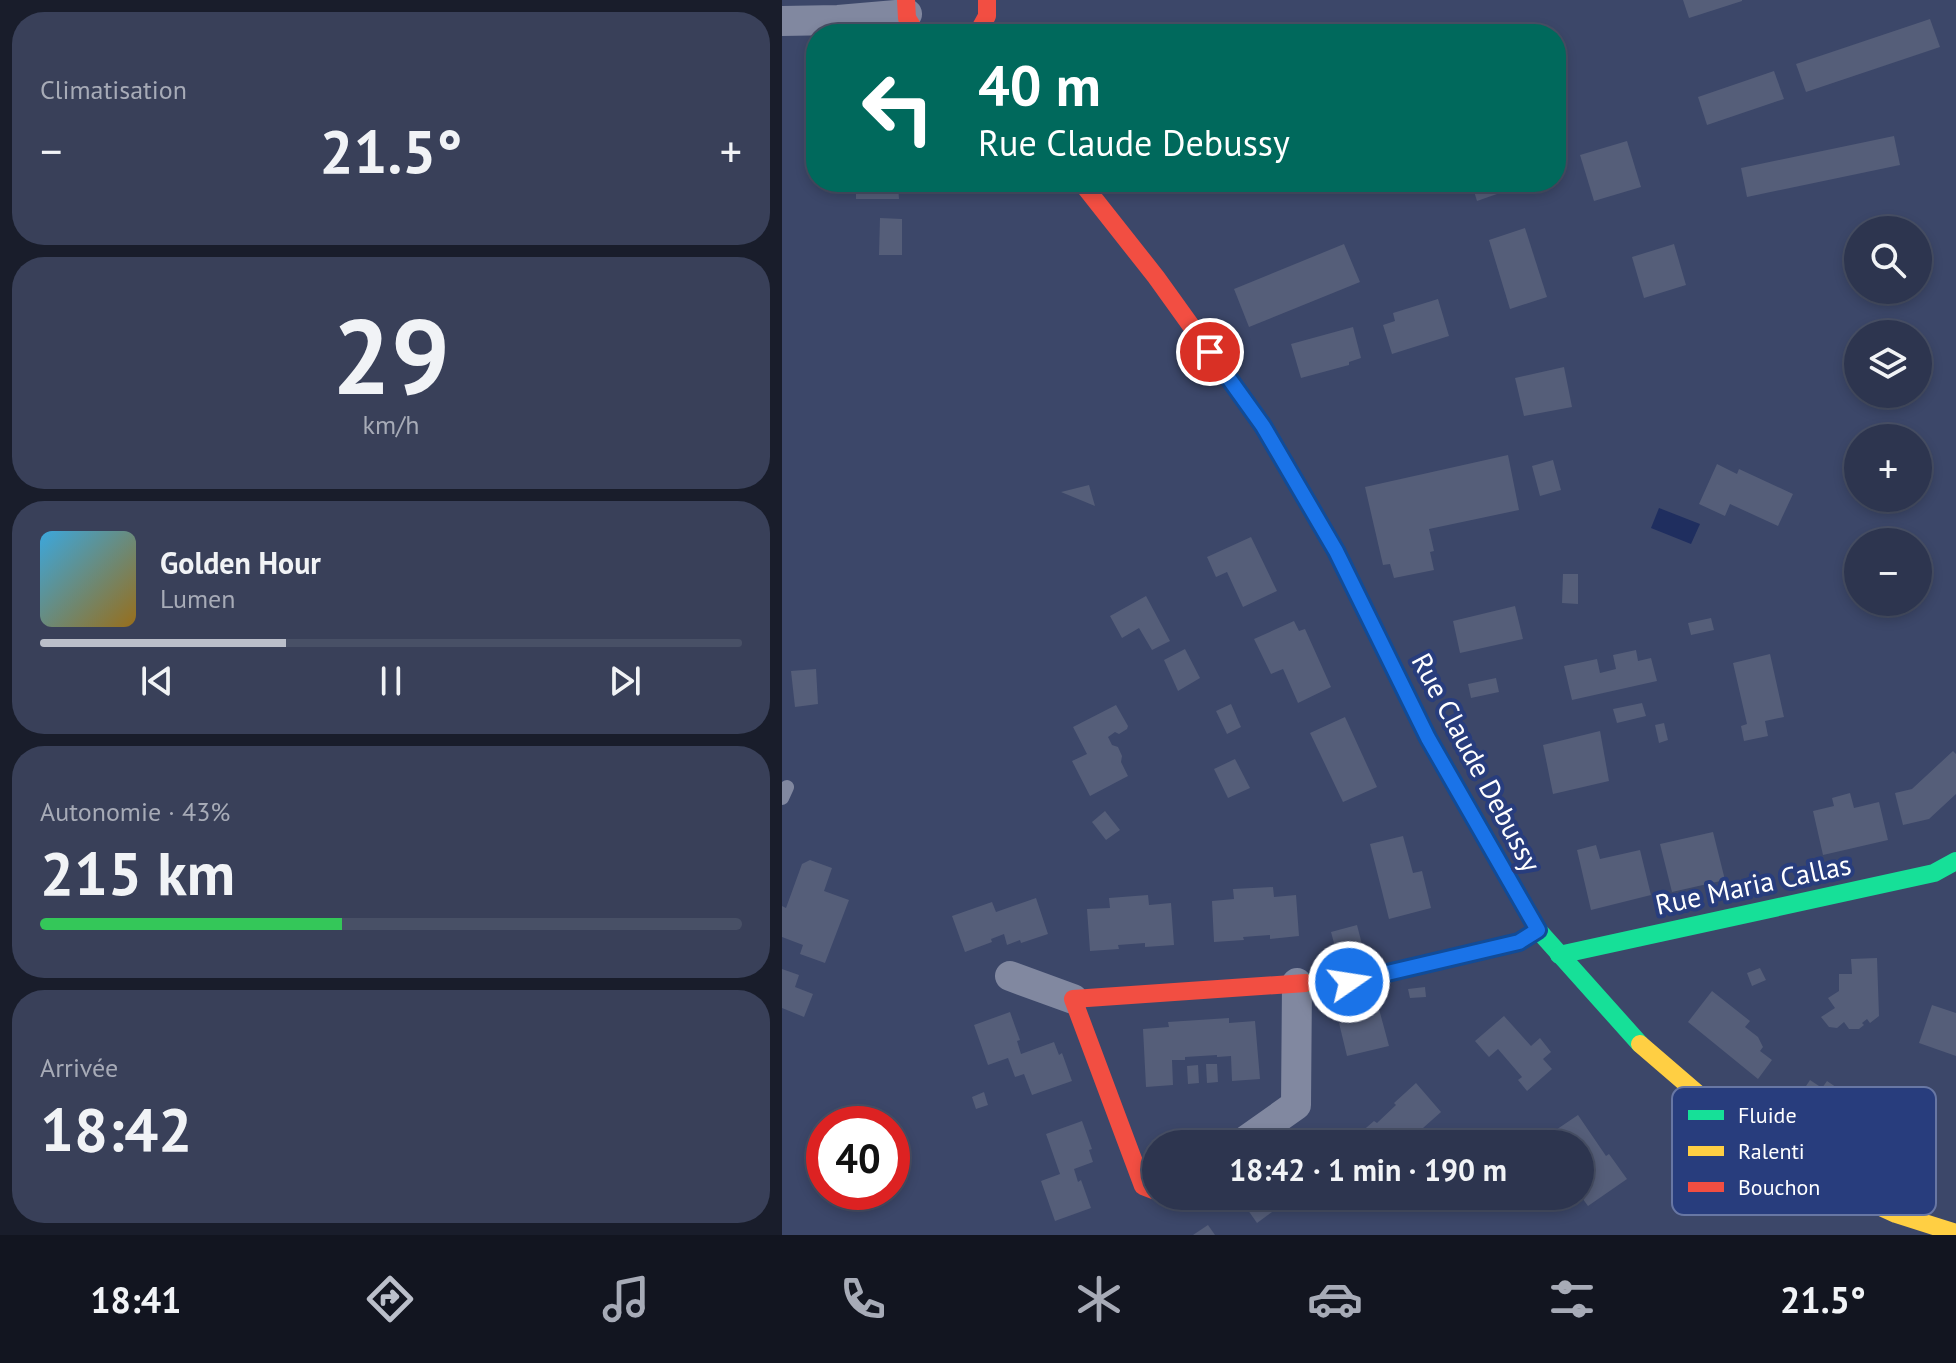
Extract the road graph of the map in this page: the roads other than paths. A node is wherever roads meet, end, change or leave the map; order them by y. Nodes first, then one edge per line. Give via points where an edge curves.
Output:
1 (987, 0) edge
2 (910, 16) edge
3 (782, 21) edge
4 (983, 24) edge
5 (1089, 192) edge
6 (1956, 861) edge
7 (1538, 930) junction
8 (1559, 955) junction
9 (1010, 976) dead end
10 (1297, 983) junction
11 (1073, 999) junction
12 (1690, 1087) edge
13 (1261, 1130) edge
14 (1142, 1183) edge
15 (1899, 1215) edge
16 (1956, 1233) edge

1 - 4 street
2 - 3 street
5 - 7 street, Rue Claude Debussy via 1263,426 1336,551 1428,738
6 - 8 street, Rue Maria Callas via 1934,873
7 - 8 street, Rue Claude Debussy
7 - 10 street via 1519,942 1349,982
8 - 12 street, Rue Claude Debussy via 1635,1040
9 - 11 street
10 - 11 street
10 - 13 street via 1296,1105
11 - 14 street
15 - 16 street, Rue Claude Debussy

